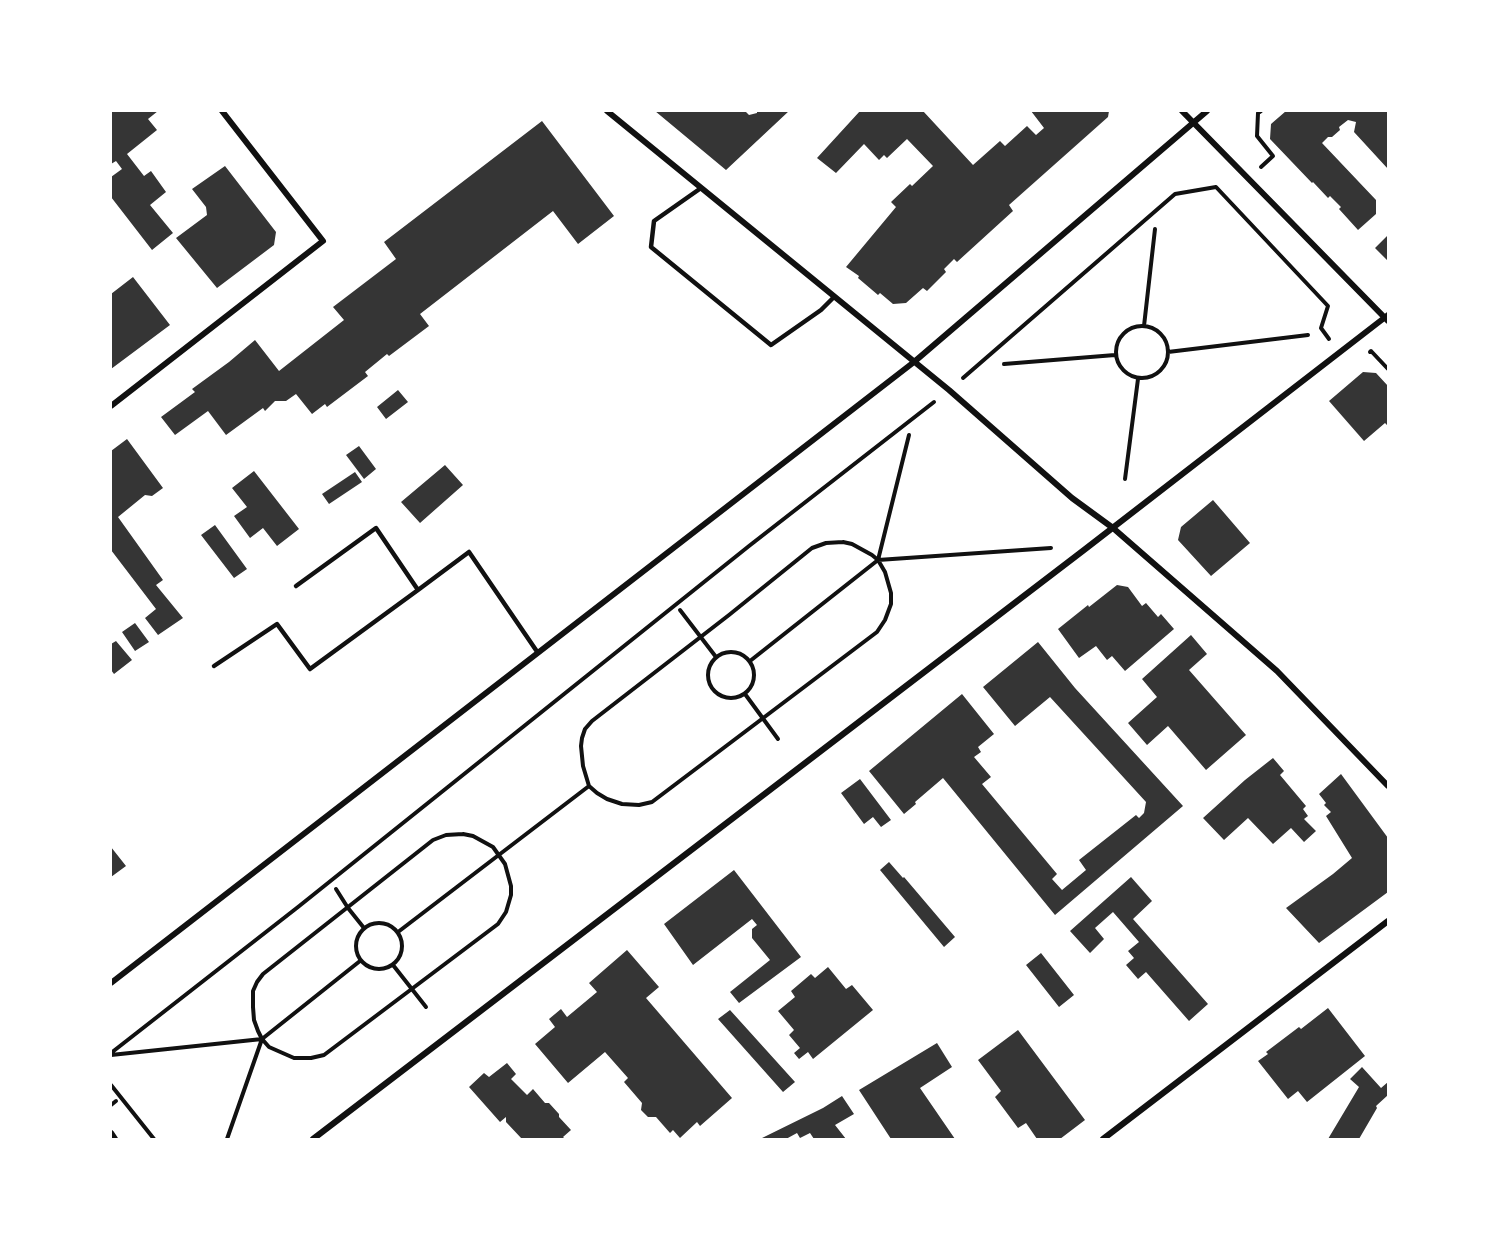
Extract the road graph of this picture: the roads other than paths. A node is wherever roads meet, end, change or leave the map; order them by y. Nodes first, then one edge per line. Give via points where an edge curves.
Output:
1 (222, 111) edge
2 (607, 111) edge
3 (1182, 111) edge
4 (1207, 111) edge
5 (1193, 124) junction
6 (701, 188) junction
7 (834, 297) junction
8 (1387, 318) edge
9 (915, 362) junction
10 (111, 406) edge
11 (1113, 528) junction
12 (296, 586) dead end
13 (418, 590) junction
14 (538, 653) junction
15 (214, 666) dead end
16 (1388, 786) edge
17 (1388, 921) edge
18 (111, 983) edge
19 (111, 1133) edge
20 (116, 1139) edge
21 (313, 1139) edge
22 (1103, 1139) edge

1 - 10 street via 322,241
2 - 6 street
3 - 5 street
4 - 5 street
5 - 8 street
5 - 9 street
6 - 7 street
6 - 7 lane via 654,221 651,247 743,323 771,345
7 - 9 street
8 - 11 street
9 - 11 street via 1072,498
9 - 14 street
11 - 16 street via 1278,671
11 - 21 street
12 - 13 lane via 376,528
13 - 14 lane via 469,552
13 - 15 lane via 310,669 277,624
14 - 18 street
17 - 22 street
19 - 20 street

